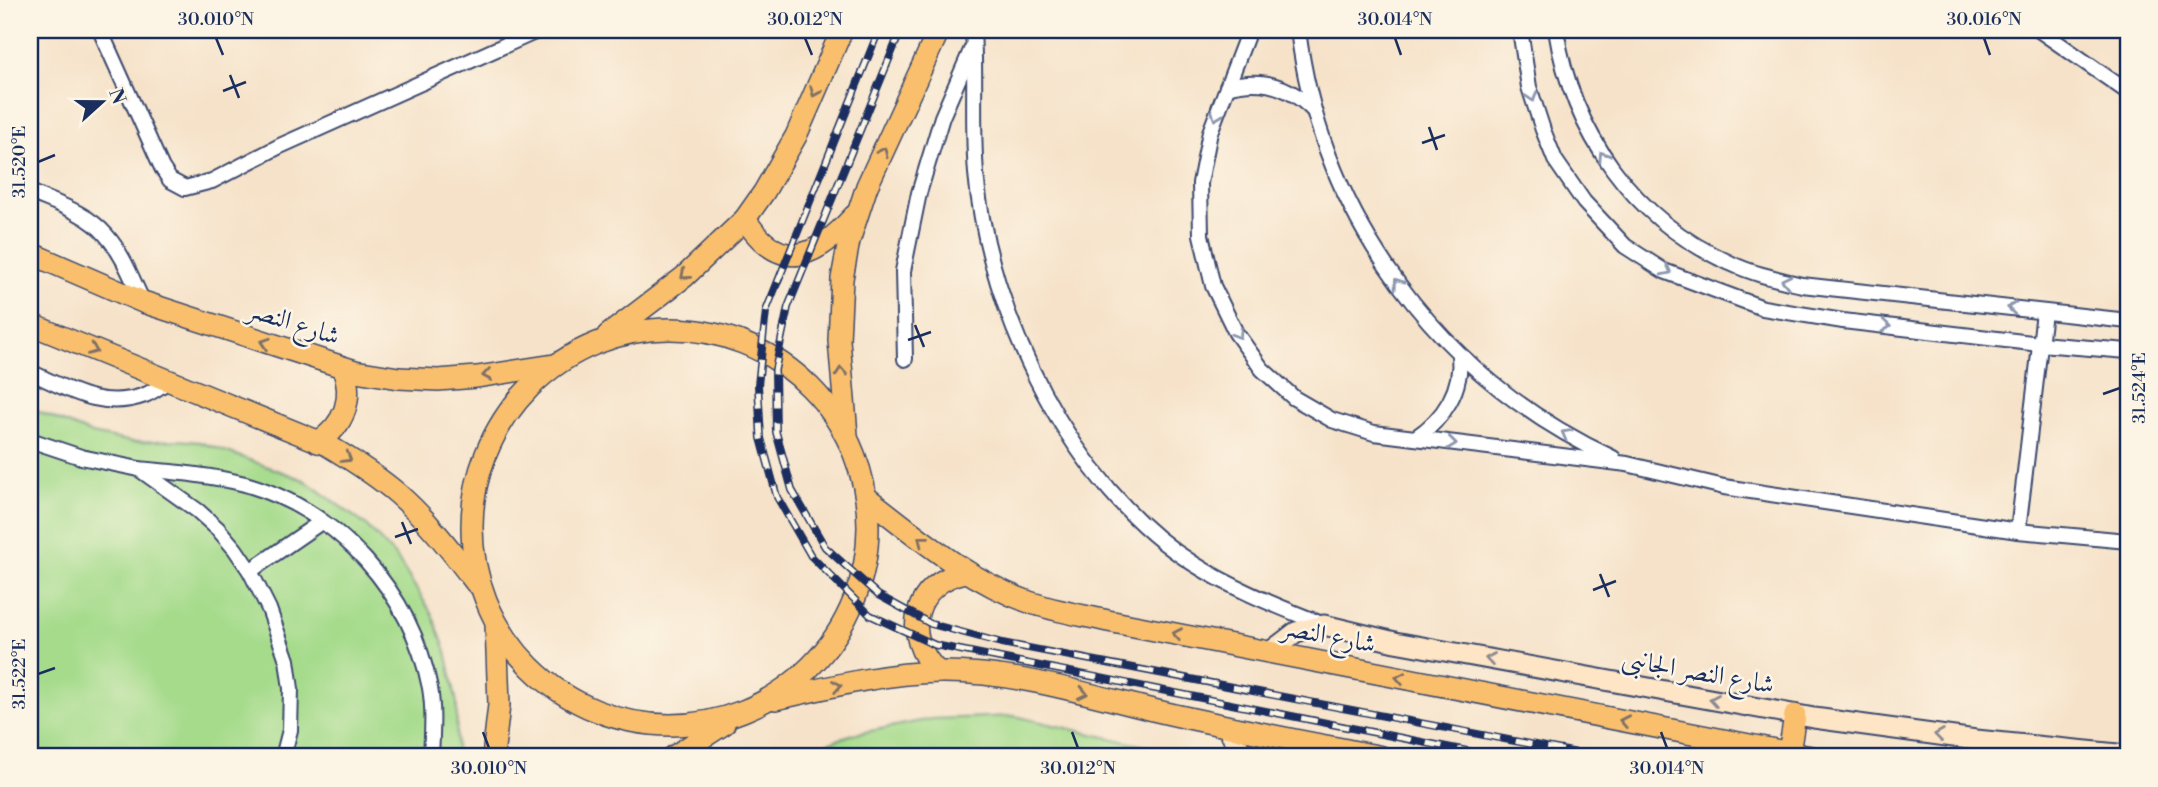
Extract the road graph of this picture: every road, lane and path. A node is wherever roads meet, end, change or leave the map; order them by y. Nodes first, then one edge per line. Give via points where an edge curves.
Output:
1 (100, 30) edge
2 (539, 30) edge
3 (842, 30) edge
4 (939, 30) edge
5 (1249, 30) edge
6 (1298, 30) edge
7 (1520, 30) edge
8 (1556, 30) edge
9 (2039, 30) edge
10 (974, 37) edge
11 (1227, 87) junction
12 (2128, 92) edge
13 (1314, 111) junction
14 (30, 192) edge
15 (857, 212) junction
16 (745, 219) junction
17 (30, 253) edge
18 (143, 302) junction
19 (2044, 312) junction
20 (2128, 321) edge
21 (30, 324) edge
22 (601, 340) junction
23 (2040, 344) junction
24 (2128, 351) edge
25 (1459, 354) junction
26 (905, 359) dead end
27 (554, 365) junction
28 (343, 368) junction
29 (30, 372) edge
30 (168, 381) junction
31 (1415, 438) junction
32 (30, 440) edge
33 (848, 440) junction
34 (318, 442) junction
35 (1628, 464) junction
36 (139, 469) junction
37 (866, 497) junction
38 (321, 522) junction
39 (2018, 530) junction
40 (2128, 541) edge
41 (250, 571) junction
42 (966, 572) junction
43 (481, 589) junction
44 (496, 625) junction
45 (1324, 625) junction
46 (1270, 652) junction
47 (938, 672) junction
48 (770, 700) junction
49 (743, 713) junction
50 (1795, 715) junction
51 (1227, 727) junction
52 (1789, 753) junction
53 (2128, 755) edge
54 (283, 757) edge
55 (431, 757) edge
56 (493, 757) edge
57 (673, 757) edge
58 (1248, 757) edge
59 (1382, 757) edge
60 (1811, 757) edge

1 - 2 street via 162,169 185,188 212,181
3 -> 16 main road via 792,145
15 -> 4 main road
5 - 11 street
6 - 13 street
7 -> 23 street via 1529,87 1555,160 1584,202 1625,246 1664,271 1763,308
19 -> 8 street via 1802,285 1754,273 1708,253 1645,207 1611,168 1574,100
9 - 12 street
10 - 26 street via 942,117 919,193 903,271
10 - 45 street via 976,174 986,234 998,288 1019,345 1046,398 1113,494 1149,530 1193,564 1237,589
11 - 13 street via 1268,83 1293,93
11 -> 31 street via 1210,132 1200,183 1201,235 1213,286 1236,333 1262,369 1294,398 1332,420 1374,433
25 -> 13 street via 1415,305 1377,252 1332,164
14 - 18 street via 104,232 119,251
15 - 16 main road via 825,244 796,255 767,246
33 -> 15 main road via 839,340 842,279
16 -> 22 main road via 684,277
17 - 18 main road, شارع النصر
28 -> 18 main road, شارع النصر
19 - 20 street
19 - 23 street
21 -> 30 main road
22 - 27 main road
22 - 33 main road via 644,330 688,329 748,345 805,382
23 - 24 street
23 - 39 street
25 - 31 street via 1459,378 1450,402
35 -> 25 street via 1555,428
27 -> 28 main road, شارع النصر via 438,380
27 - 43 main road via 524,391 500,423 483,459 472,504 472,550
28 - 34 main road via 348,389 345,410 335,428
29 - 30 street via 95,400 121,401 146,395
30 - 34 main road
31 -> 35 street
32 - 36 street
33 - 37 main road
34 -> 43 main road via 364,467 399,494 430,524
35 - 39 street via 1724,487
36 - 38 street via 244,484
36 - 41 street via 218,529
42 -> 37 main road, شارع النصر
37 - 48 main road via 865,565 856,597 835,638 814,664
38 - 41 street
38 - 55 street via 366,558 405,617 430,690
39 - 40 street
41 - 54 street via 270,609 287,660 290,730
46 -> 42 main road, شارع النصر via 1031,603
42 - 47 main road via 936,584 918,612 919,645
43 - 44 main road
44 - 49 main road via 521,659 552,688 616,719 674,727
44 - 56 main road via 499,705
45 - 46 street via 1296,632
50 -> 45 street, شارع النصر الجانبى
52 -> 46 main road, شارع النصر
48 -> 47 main road via 898,675
47 -> 51 main road via 1016,678
48 - 49 main road
49 - 57 main road
50 - 52 main road
53 -> 50 street, شارع النصر الجانبى
51 - 58 street
51 - 59 main road
52 - 60 main road, شارع النصر

